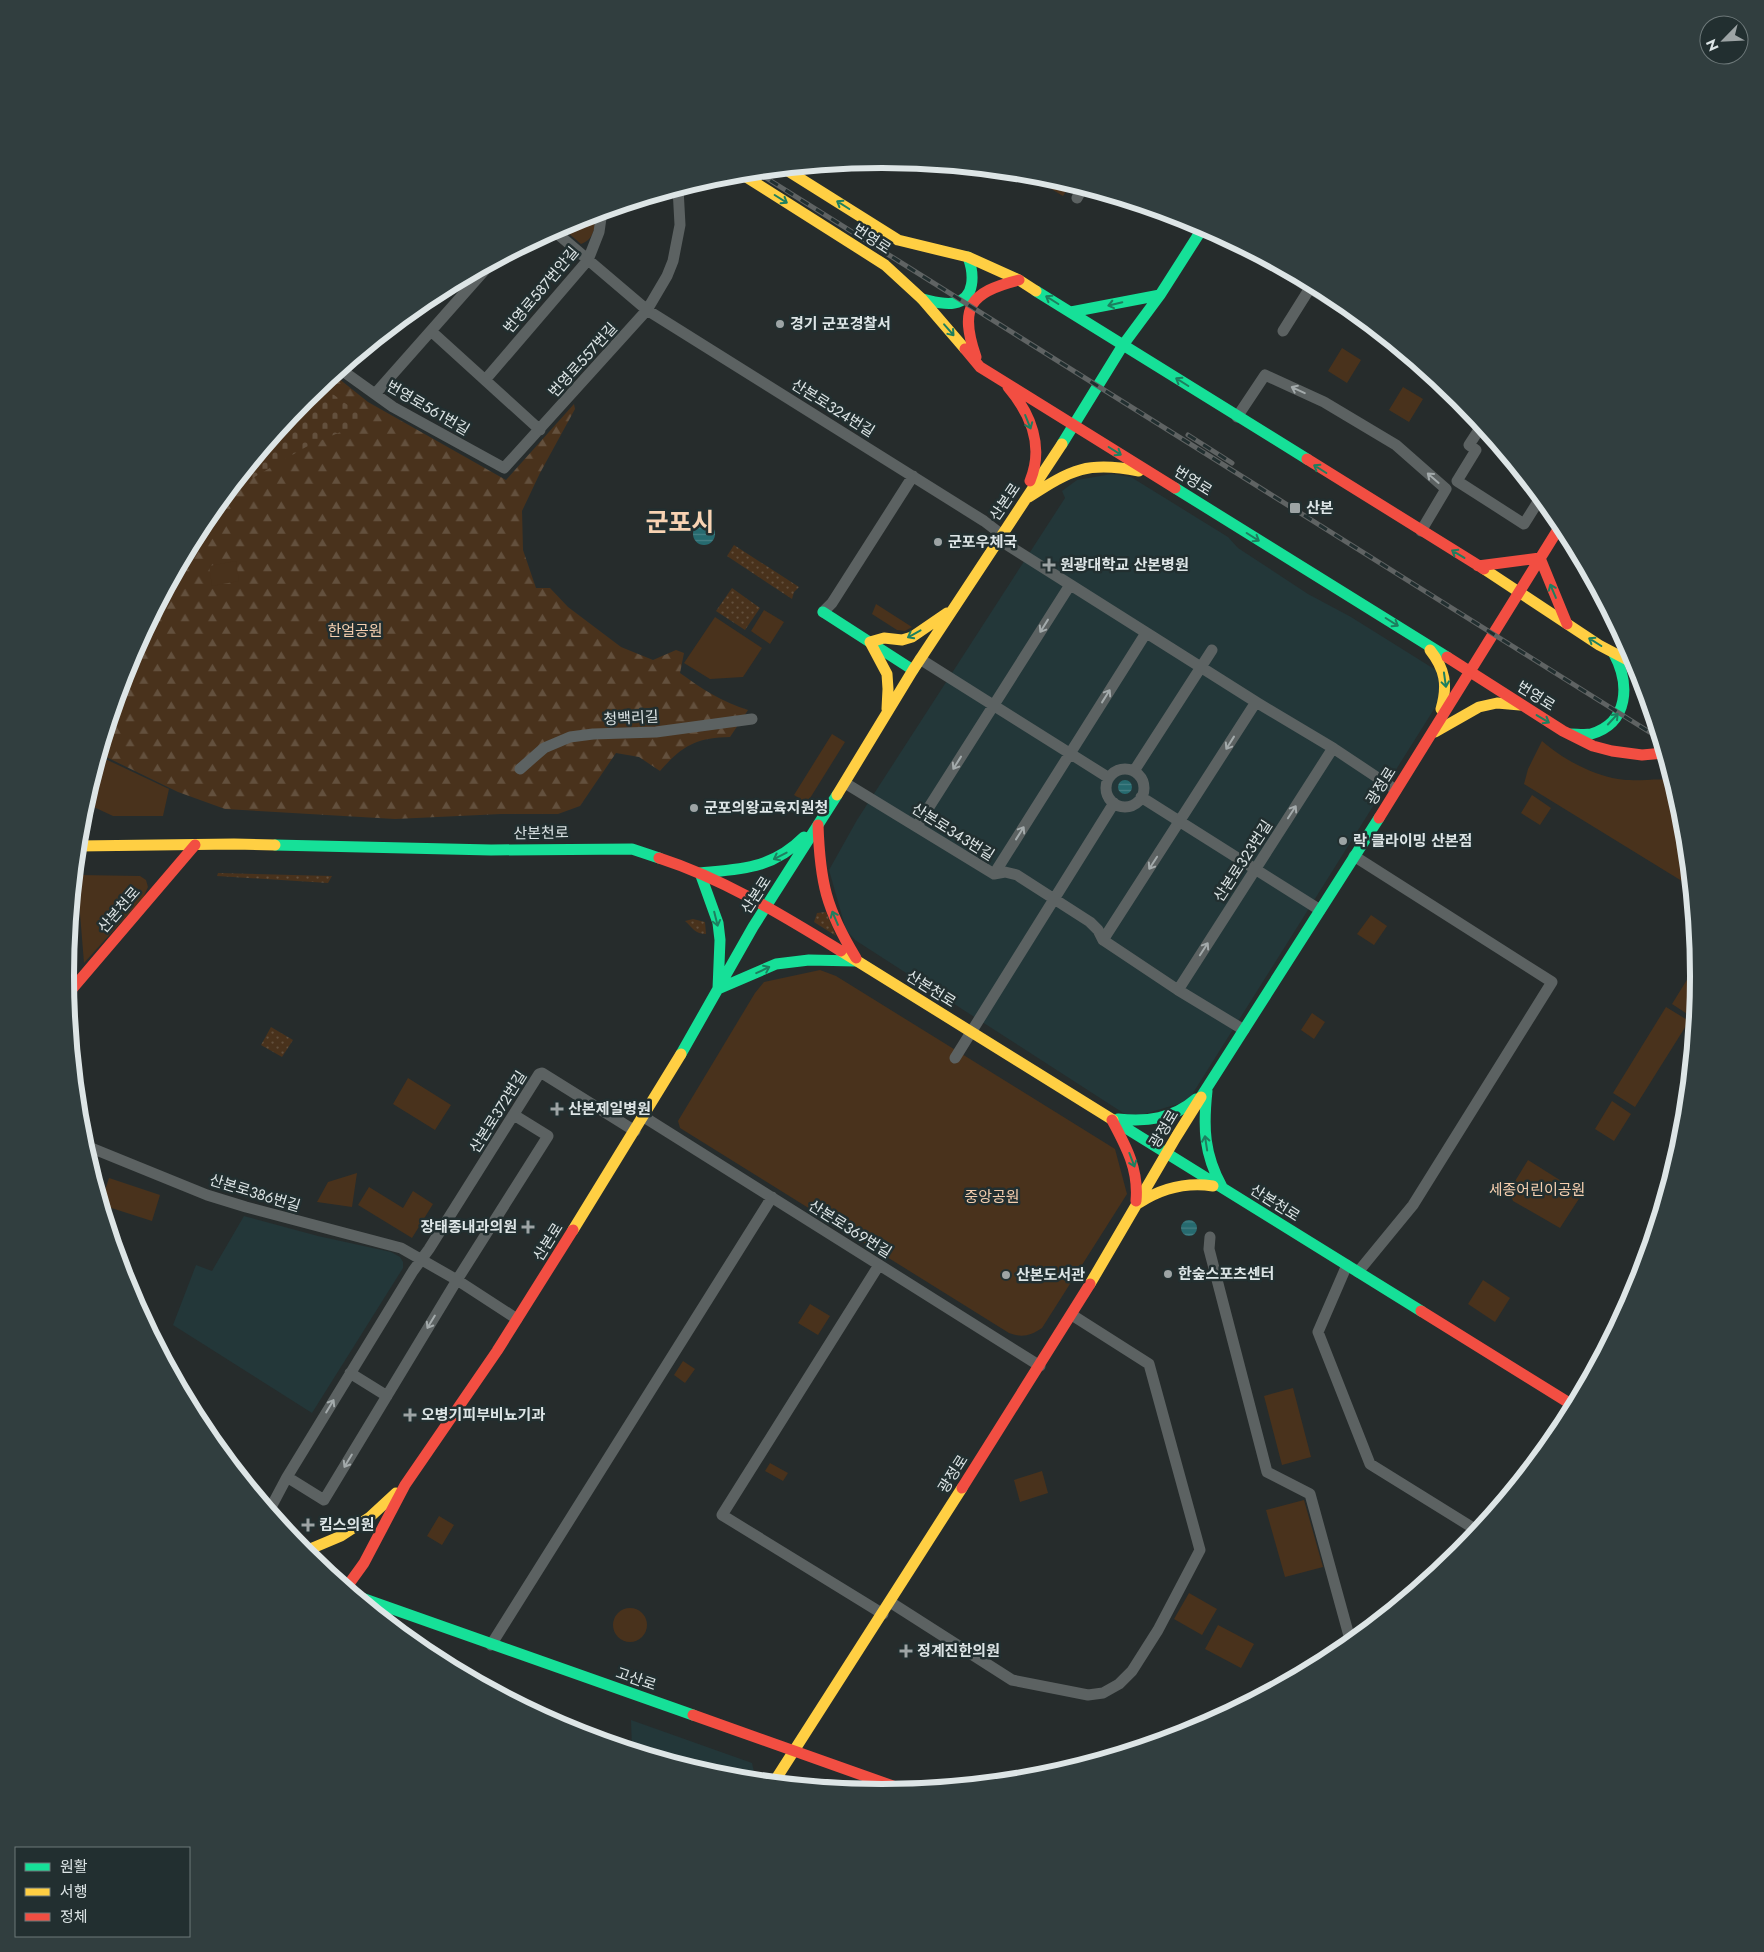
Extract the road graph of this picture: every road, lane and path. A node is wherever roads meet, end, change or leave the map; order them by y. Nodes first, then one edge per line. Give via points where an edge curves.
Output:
1 (793, 173) edge
2 (750, 179) edge
3 (1080, 192) edge
4 (678, 194) edge
5 (1076, 198) dead end
6 (601, 219) edge
7 (1200, 233) edge
8 (559, 235) edge
9 (968, 257) junction
10 (588, 260) junction
11 (481, 274) edge
12 (1019, 280) junction
13 (1309, 290) edge
14 (1160, 295) junction
15 (922, 299) junction
16 (647, 310) junction
17 (1071, 312) junction
18 (431, 331) junction
19 (1283, 331) dead end
20 (1123, 345) junction
21 (980, 367) junction
22 (344, 372) edge
23 (485, 380) junction
24 (1003, 381) junction
25 (375, 394) junction
26 (1237, 417) junction
27 (1074, 425) junction
28 (540, 430) junction
29 (1478, 430) edge
30 (504, 468) joint
31 (1152, 474) junction
32 (913, 476) junction
33 (1023, 501) junction
34 (1537, 503) edge
35 (1421, 531) junction
36 (1557, 531) edge
37 (1000, 536) junction
38 (1540, 558) junction
39 (1478, 566) junction
40 (1070, 585) junction
41 (1518, 592) junction
42 (952, 609) junction
43 (1567, 624) junction
44 (1146, 633) junction
45 (1421, 640) junction
46 (870, 642) junction
47 (1212, 650) dead end
48 (1614, 654) junction
49 (920, 659) junction
50 (1626, 660) edge
51 (1201, 667) junction
52 (913, 670) junction
53 (1469, 671) junction
54 (1256, 702) junction
55 (1521, 705) junction
56 (993, 706) junction
57 (886, 714) junction
58 (752, 719) dead end
59 (1432, 734) junction
60 (1569, 734) junction
61 (1333, 748) junction
62 (1070, 753) junction
63 (1659, 753) edge
64 (520, 769) dead end
65 (1134, 772) junction
66 (1109, 778) junction
67 (845, 782) junction
68 (1396, 790) junction
69 (1141, 798) junction
70 (1114, 803) junction
71 (1179, 822) junction
72 (818, 825) junction
73 (917, 826) junction
74 (195, 845) junction
75 (85, 846) edge
76 (1354, 856) junction
77 (1255, 870) junction
78 (700, 873) junction
79 (994, 874) junction
80 (1054, 899) junction
81 (767, 905) junction
82 (1320, 910) junction
83 (1103, 940) junction
84 (858, 961) junction
85 (74, 987) edge
86 (718, 989) junction
87 (1178, 990) junction
88 (1244, 1030) junction
89 (972, 1032) junction
90 (955, 1058) dead end
91 (1208, 1087) junction
92 (514, 1115) junction
93 (644, 1117) junction
94 (1111, 1119) junction
95 (636, 1131) junction
96 (92, 1148) edge
97 (1167, 1154) junction
98 (1223, 1188) junction
99 (772, 1197) junction
100 (1136, 1206) junction
101 (1210, 1237) dead end
102 (421, 1261) junction
103 (879, 1265) junction
104 (1347, 1265) junction
105 (1358, 1272) junction
106 (456, 1280) junction
107 (1072, 1315) junction
108 (517, 1319) junction
109 (1040, 1366) junction
110 (350, 1373) junction
111 (387, 1396) junction
112 (1568, 1402) edge
113 (287, 1477) junction
114 (405, 1485) junction
115 (272, 1506) edge
116 (1473, 1528) edge
117 (311, 1549) edge
118 (349, 1584) edge
119 (370, 1601) edge
120 (890, 1602) junction
121 (406, 1614) junction
122 (882, 1614) junction
123 (391, 1617) edge
124 (1349, 1635) edge
125 (491, 1644) junction
126 (793, 1750) junction
127 (777, 1777) edge
128 (889, 1784) edge

9 -> 1 street, 번영로 via 898,240
2 -> 15 street, 번영로 via 886,265
3 - 5 street
4 - 16 street, 번영로557번길 via 680,225 673,261
6 - 10 street, 번영로587번안길
7 - 14 street, 산본로
8 - 10 street
9 - 12 street, 번영로
9 - 15 street via 974,280 969,292 958,302
10 - 16 street
10 - 23 street, 번영로587번안길
11 - 18 street
17 -> 12 street, 번영로
12 - 21 street via 985,290 972,302 967,318 970,341
13 - 19 street
14 -> 17 street
14 - 20 street, 산본로
15 -> 21 street, 번영로
16 - 28 street, 번영로557번길
16 - 32 street, 산본로324번길
17 - 20 street, 번영로
18 - 23 street
18 - 25 street
26 -> 20 street, 번영로
20 - 27 street, 산본로
21 - 24 street, 번영로
22 - 25 street, 번영로561번길
23 - 28 street
24 - 27 street, 번영로
24 -> 33 street via 1015,394 1035,445 1037,460
25 - 30 street, 번영로561번길
35 -> 26 street, 번영로
35 -> 26 street via 1446,489 1396,445 1324,402 1265,375
27 -> 31 street, 번영로
27 - 33 street, 산본로
28 - 30 street, 번영로557번길
29 - 34 street via 1469,445 1476,450 1457,481 1524,524
31 - 33 street via 1114,465 1091,465 1067,472
31 -> 45 street, 번영로
32 - 37 street, 산본로324번길
32 - 46 street via 824,612
33 - 37 street, 산본로
39 -> 35 street, 번영로
36 - 38 street, 광정로
37 - 40 street
37 - 42 street, 산본로
38 - 39 street
38 - 41 street, 광정로
43 -> 38 street
39 - 41 street, 번영로
40 - 44 street
40 -> 56 street
41 - 43 street, 번영로
41 - 53 street, 광정로
42 -> 46 street via 912,637
42 - 49 street, 산본로
48 -> 43 street, 번영로
44 - 51 street
62 -> 44 street
45 - 53 street, 번영로
45 -> 59 street via 1440,663 1447,682 1445,699
46 - 52 street
46 - 57 street via 886,672 889,692
47 - 51 street
48 - 50 street, 번영로
60 -> 48 street via 1589,734 1600,730 1618,714 1626,686
49 - 52 street, 산본로
49 - 56 street
51 - 54 street
51 - 65 street
52 - 57 street, 산본로
53 - 55 street, 번영로
53 - 59 street, 광정로
54 - 61 street
54 -> 71 street
55 - 59 street via 1497,703 1480,707
55 -> 60 street, 번영로
56 - 62 street
56 -> 73 street
57 - 67 street, 산본로
58 - 64 street, 청백리길 via 656,732 570,737 544,748
59 - 68 street, 광정로
60 - 63 street, 번영로 via 1612,751
61 - 68 street
77 -> 61 street, 산본로323번길
62 - 66 street
79 -> 62 street
65 - 66 street via 1121,770
65 - 69 street via 1142,781
66 - 70 street via 1107,792
67 - 72 street, 산본로
67 - 73 street, 산본로343번길
68 - 76 street, 광정로
69 - 70 street via 1129,806
69 - 71 street
70 - 80 street
71 - 77 street
71 -> 83 street
72 -> 78 street via 784,855 746,868
72 - 81 street, 산본로
84 -> 72 street via 827,901 820,864
73 - 79 street, 산본로343번길
74 - 75 street, 산본천로
74 - 78 street, 산본천로 via 491,850 621,848 646,853
74 - 85 street, 산본천로
76 - 82 street, 광정로
76 - 105 street via 1552,982 1413,1204
77 - 82 street
87 -> 77 street, 산본로323번길
78 - 81 street, 산본천로
78 -> 86 street via 718,923
79 - 80 street, 산본로343번길 via 1006,872 1017,875
80 - 83 street, 산본로343번길 via 1090,922
80 - 89 street
81 - 84 street, 산본천로
81 - 86 street, 산본로
82 - 88 street, 광정로
83 - 87 street, 산본로343번길
86 -> 84 street via 790,961
84 - 89 street, 산본천로
86 - 93 street, 산본로
87 - 88 street, 산본로343번길
88 - 91 street, 광정로
89 - 90 street
89 - 94 street, 산본천로
91 - 94 street via 1187,1108 1165,1118 1137,1122
91 - 97 street, 광정로
98 -> 91 street via 1211,1168 1204,1139
92 - 95 street, 산본로372번길 via 542,1073
92 - 102 street, 산본로372번길
92 - 106 street via 548,1136
93 - 95 street, 산본로
93 - 99 street, 산본로369번길
94 - 97 street, 산본천로
94 -> 100 street via 1134,1162 1139,1188
95 - 108 street, 산본로
96 - 102 street, 산본로386번길 via 207,1195 401,1248
97 - 98 street, 산본천로
97 - 100 street, 광정로
98 - 100 street via 1202,1183 1184,1184 1150,1196
98 - 104 street, 산본천로
99 - 103 street, 산본로369번길
99 - 125 street
100 - 107 street, 광정로
101 - 124 street via 1209,1250 1267,1472 1310,1494
102 - 106 street, 산본로386번길
102 - 110 street
103 - 109 street, 산본로369번길
103 - 122 street via 722,1515
104 - 105 street, 산본천로
104 - 116 street via 1318,1332 1370,1464
105 - 112 street, 산본천로
106 - 108 street, 산본로386번길
106 -> 111 street
107 - 109 street, 광정로
107 - 120 street via 1149,1364 1173,1449 1200,1550 1158,1630 1132,1671 1119,1684 1088,1695 1012,1680
108 - 114 street, 산본로
109 - 120 street, 광정로
110 - 111 street
113 -> 110 street
111 -> 113 street via 324,1500
113 - 115 street
114 - 117 street via 370,1517 341,1536
114 - 118 street, 산본로 via 364,1563
119 - 121 street, 고산로
120 - 122 street, 광정로
121 - 123 street
121 - 125 street, 고산로
122 - 126 street, 광정로
125 - 126 street, 고산로
126 - 127 street, 광정로
126 - 128 street, 고산로

